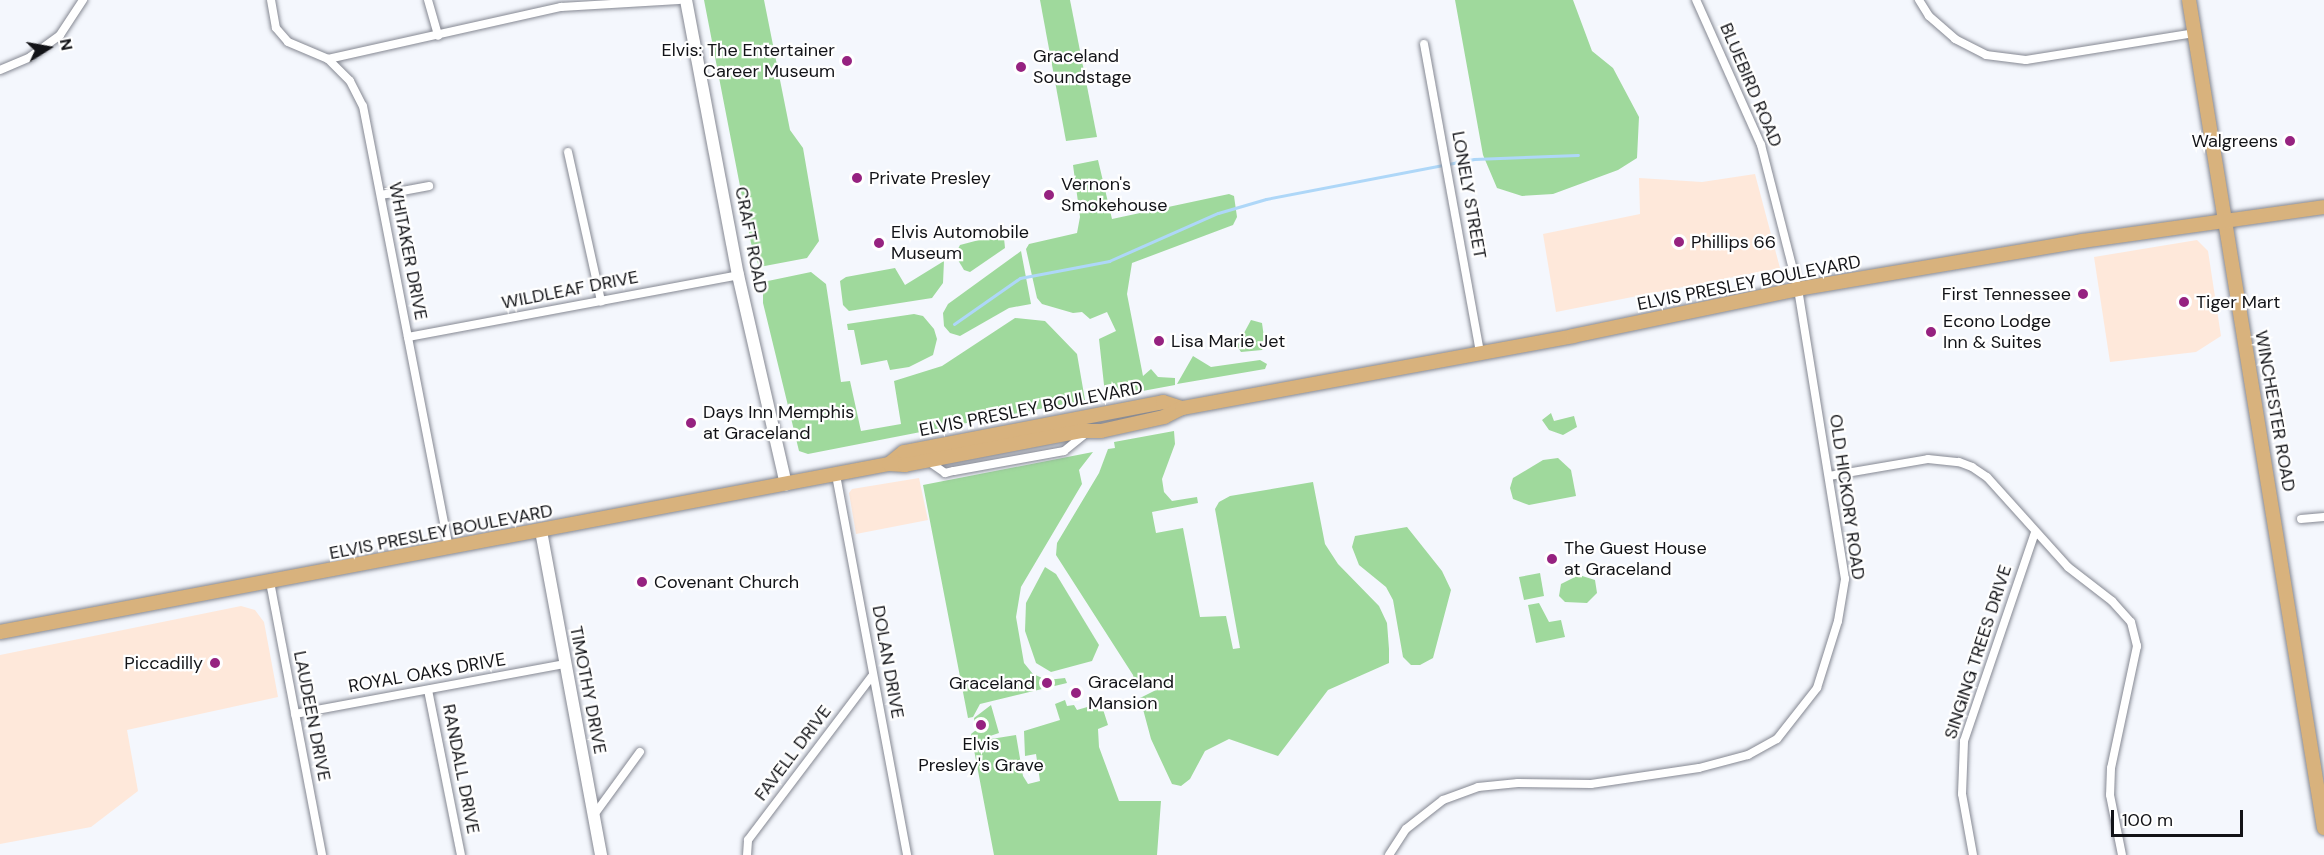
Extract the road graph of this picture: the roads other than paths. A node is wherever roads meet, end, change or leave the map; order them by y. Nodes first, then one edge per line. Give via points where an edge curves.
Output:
1 (83, 0) edge
2 (271, 0) edge
3 (428, 0) edge
4 (679, 0) edge
5 (686, 0) edge
6 (1696, 0) edge
7 (1919, 0) edge
8 (2189, 0) edge
9 (2194, 33) junction
10 (438, 36) junction
11 (1424, 44) dead end
12 (328, 59) junction
13 (0, 70) edge
14 (568, 152) dead end
15 (429, 186) dead end
16 (381, 195) junction
17 (2324, 207) edge
18 (2224, 219) junction
19 (738, 275) junction
20 (1798, 290) junction
21 (601, 301) junction
22 (408, 337) junction
23 (1480, 352) junction
24 (1182, 408) junction
25 (889, 464) junction
26 (836, 475) junction
27 (1829, 476) junction
28 (786, 485) junction
29 (2324, 517) edge
30 (2301, 519) dead end
31 (541, 531) junction
32 (2036, 532) junction
33 (449, 549) junction
34 (270, 582) junction
35 (0, 632) edge
36 (565, 664) junction
37 (873, 675) junction
38 (428, 690) junction
39 (295, 714) junction
40 (640, 752) dead end
41 (2320, 766) edge
42 (594, 815) junction
43 (2324, 828) edge
44 (322, 855) edge
45 (461, 855) edge
46 (600, 855) edge
47 (747, 855) edge
48 (907, 855) edge
49 (1389, 855) edge
50 (1972, 855) edge
51 (2122, 855) edge

1 - 13 street via 60,35 30,57
2 - 12 street, WHITAKER DRIVE via 276,28 288,42
3 - 10 street
4 - 10 street via 561,7
5 - 19 street, CRAFT ROAD
6 - 20 street, BLUEBIRD ROAD via 1761,145
7 - 9 street via 1929,16 1955,39 1986,55 2026,60
8 - 9 main road, WINCHESTER ROAD
9 - 18 main road, WINCHESTER ROAD
10 - 12 street
11 - 23 street, LONELY STREET
12 - 16 street, WHITAKER DRIVE via 350,81 363,106
14 - 21 street
15 - 16 street
16 - 22 street, WHITAKER DRIVE
17 - 18 main road, ELVIS PRESLEY BOULEVARD
18 - 20 main road, ELVIS PRESLEY BOULEVARD
18 - 41 main road, WINCHESTER ROAD
19 - 21 street, WILDLEAF DRIVE
19 - 28 street, CRAFT ROAD
20 - 23 main road, ELVIS PRESLEY BOULEVARD
20 - 27 street, OLD HICKORY ROAD
21 - 22 street, WILDLEAF DRIVE
22 - 33 street, WHITAKER DRIVE
23 - 24 main road, ELVIS PRESLEY BOULEVARD
24 - 25 main road, ELVIS PRESLEY BOULEVARD via 1164,417 1086,434 1081,431
24 - 25 main road, ELVIS PRESLEY BOULEVARD via 1163,402 904,452
25 - 26 main road, ELVIS PRESLEY BOULEVARD
26 - 28 main road, ELVIS PRESLEY BOULEVARD
26 - 37 street, DOLAN DRIVE
27 - 32 street via 1928,459 1959,462 1987,477
27 - 49 street, OLD HICKORY ROAD via 1845,579 1838,621 1816,688 1777,739 1748,755 1699,768 1591,784 1478,787 1443,800 1406,829
28 - 31 main road, ELVIS PRESLEY BOULEVARD
29 - 30 street
31 - 33 main road, ELVIS PRESLEY BOULEVARD
31 - 36 street, TIMOTHY DRIVE
32 - 50 street, SINGING TREES DRIVE via 1964,741 1962,794
32 - 51 street via 2068,567 2112,601 2131,622 2137,646 2111,768 2110,795
33 - 34 main road, ELVIS PRESLEY BOULEVARD
34 - 35 main road, ELVIS PRESLEY BOULEVARD
34 - 39 street, LAUDEEN DRIVE
36 - 38 street, ROYAL OAKS DRIVE
36 - 42 street, TIMOTHY DRIVE
37 - 47 street, FAVELL DRIVE via 748,840
37 - 48 street, DOLAN DRIVE
38 - 39 street, ROYAL OAKS DRIVE
38 - 45 street, RANDALL DRIVE
39 - 44 street, LAUDEEN DRIVE
40 - 42 street
41 - 43 main road, WINCHESTER ROAD
42 - 46 street, TIMOTHY DRIVE

